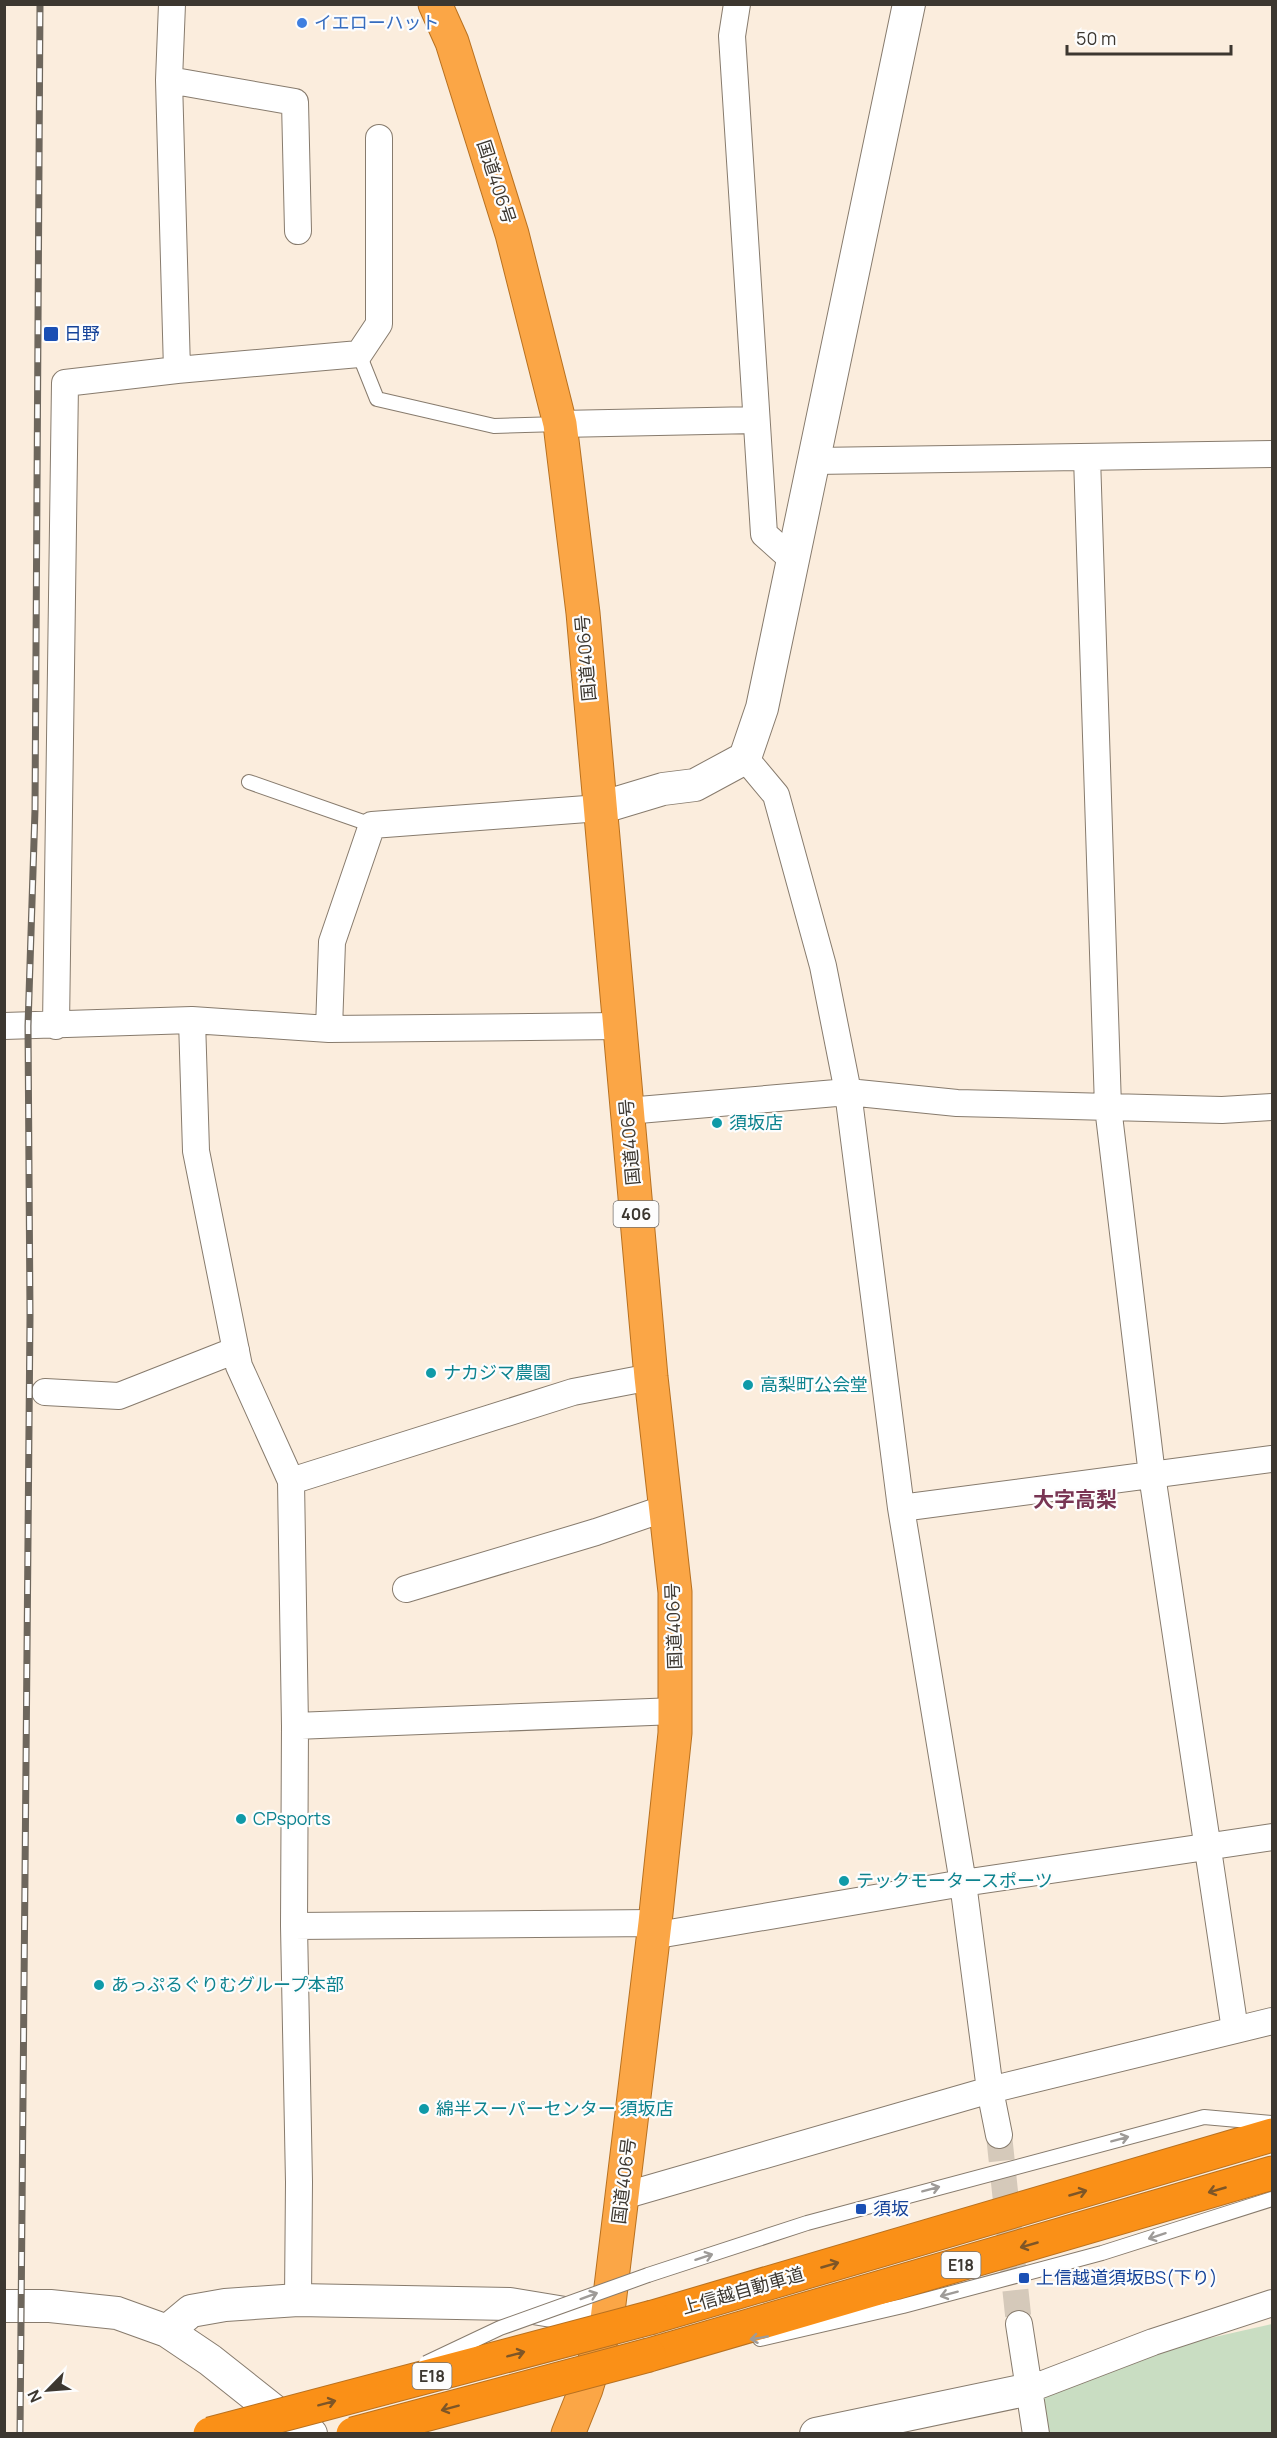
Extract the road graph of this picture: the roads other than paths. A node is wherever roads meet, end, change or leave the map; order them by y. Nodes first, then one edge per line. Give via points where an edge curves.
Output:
1 (172, 4) edge
2 (435, 4) edge
3 (737, 4) edge
4 (909, 4) edge
5 (169, 80) junction
6 (379, 138) dead end
7 (298, 231) dead end
8 (359, 354) junction
9 (177, 369) junction
10 (756, 420) junction
11 (560, 424) junction
12 (1272, 454) edge
13 (1087, 457) junction
14 (814, 461) junction
15 (793, 560) junction
16 (745, 758) junction
17 (249, 782) dead end
18 (600, 808) junction
19 (372, 825) junction
20 (192, 1020) junction
21 (4, 1026) edge
22 (56, 1026) junction
23 (619, 1026) junction
24 (329, 1029) junction
25 (848, 1092) junction
26 (1108, 1107) junction
27 (1272, 1107) edge
28 (627, 1111) junction
29 (236, 1350) junction
30 (651, 1377) junction
31 (45, 1392) dead end
32 (1272, 1460) edge
33 (1152, 1475) junction
34 (291, 1481) junction
35 (666, 1508) junction
36 (901, 1508) junction
37 (405, 1589) dead end
38 (676, 1711) junction
39 (295, 1726) junction
40 (1272, 1837) edge
41 (1206, 1845) junction
42 (963, 1883) junction
43 (294, 1926) junction
44 (654, 1930) junction
45 (1272, 2021) edge
46 (1235, 2030) junction
47 (990, 2090) junction
48 (1272, 2123) edge
49 (999, 2135) tunnel mouth
50 (1272, 2135) edge
51 (1272, 2173) edge
52 (623, 2196) junction
53 (1272, 2199) edge
54 (298, 2300) junction
55 (1272, 2302) edge
56 (4, 2306) edge
57 (607, 2320) junction
58 (1019, 2324) tunnel mouth
59 (167, 2331) junction
60 (687, 2344) junction
61 (1030, 2389) junction
62 (362, 2394) junction
63 (210, 2433) edge
64 (310, 2433) edge
65 (353, 2433) edge
66 (568, 2433) edge
67 (816, 2433) edge
68 (1036, 2433) edge

1 - 5 street
2 - 11 highway, 国道406号 / 406 via 452,42 512,234
3 - 10 street via 732,36
4 - 14 street
5 - 7 street via 295,102
5 - 9 street
6 - 8 street via 379,324
8 - 9 street
8 - 11 lane via 377,399 494,426
9 - 22 street via 65,383
10 - 11 street
10 - 15 street via 764,534
11 - 18 highway, 国道406号 / 406 via 583,613
12 - 13 street
13 - 14 street
13 - 26 street
14 - 15 street
15 - 16 street via 762,708
16 - 18 street via 695,784
16 - 25 street via 776,795 823,966
17 - 19 lane
18 - 19 street
18 - 23 highway, 国道406号 / 406
19 - 24 street via 332,942
20 - 22 street
20 - 24 street
20 - 29 street via 196,1151
21 - 22 street
23 - 24 street
23 - 28 highway, 国道406号 / 406
25 - 26 street via 957,1103
25 - 28 street
25 - 36 street
26 - 27 street
26 - 33 street
28 - 30 highway, 国道406号 / 406
29 - 31 street via 119,1396
29 - 34 street via 239,1365
30 - 34 street via 573,1392
30 - 35 highway, 国道406号 / 406
32 - 33 street
33 - 36 street
33 - 41 street
34 - 39 street
35 - 37 street
35 - 38 highway, 国道406号 / 406 via 675,1592
36 - 42 street
38 - 39 street
38 - 44 highway, 国道406号 / 406
39 - 43 street
40 - 41 street
41 - 42 street
41 - 46 street
42 - 44 street
42 - 47 street
43 - 44 street
43 - 54 street
44 - 52 highway, 国道406号 / 406
45 - 46 street
46 - 47 street
47 - 49 street
47 - 52 street
62 -> 48 lane, bridge via 500,2328 807,2223 1204,2117
62 -> 50 highway, 上信越自動車道 / E18, bridge via 653,2317
51 -> 60 highway, 上信越自動車道 / E18
52 - 57 highway, 国道406号 / 406
53 -> 60 lane via 1102,2253 903,2306 756,2340
54 - 57 street via 510,2304
54 - 59 street via 225,2305 191,2312
55 - 61 street
56 - 59 street via 117,2313
57 - 66 highway, 国道406号 / 406
58 - 61 street
59 - 64 street via 292,2425
60 -> 65 highway, 上信越自動車道 / E18, bridge
61 - 67 street
61 - 68 street
63 -> 62 highway, 上信越自動車道 / E18, bridge

